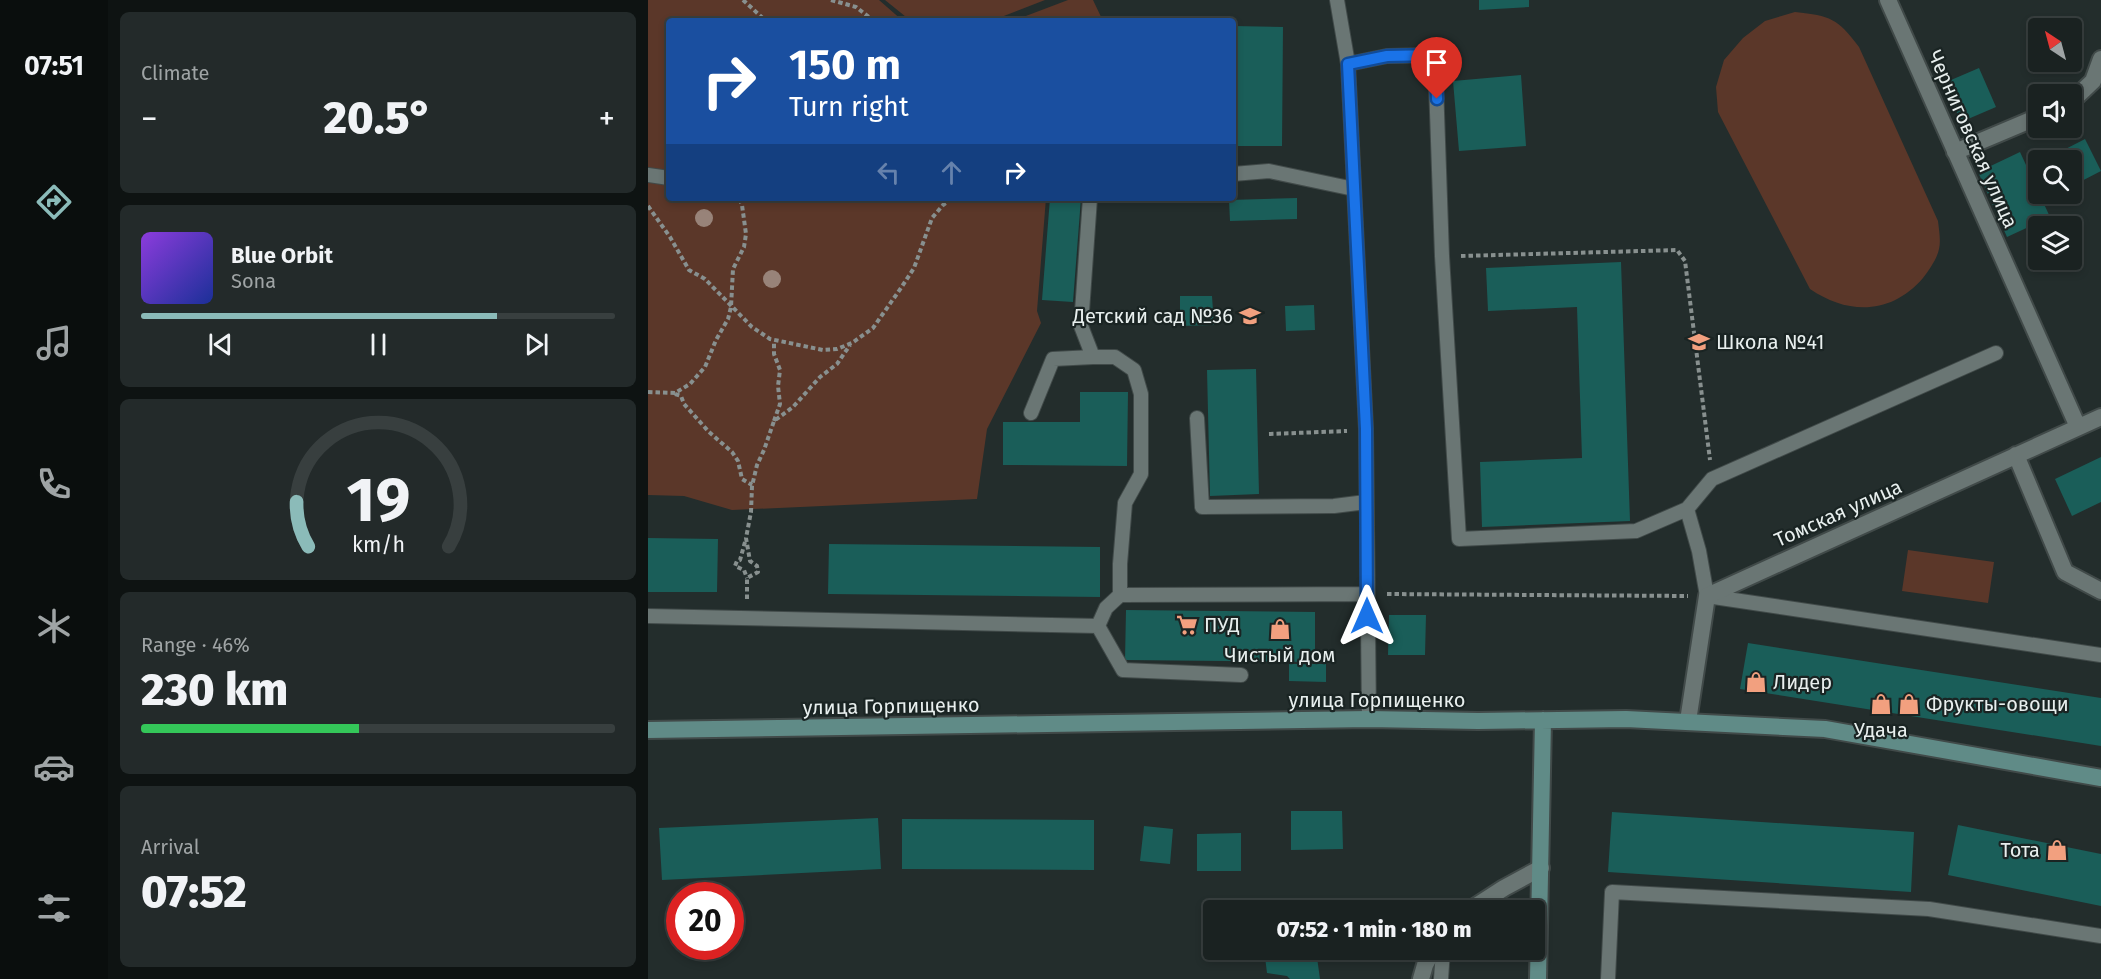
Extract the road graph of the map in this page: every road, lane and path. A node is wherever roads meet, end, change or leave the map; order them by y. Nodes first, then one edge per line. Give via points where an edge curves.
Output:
1 (743, 0) edge
2 (831, 0) edge
3 (1337, 0) edge
4 (1888, 0) edge
5 (763, 18) edge
6 (870, 18) edge
7 (2101, 59) edge
8 (1348, 64) junction
9 (2082, 91) edge
10 (2028, 121) edge
11 (1956, 152) junction
12 (1236, 174) edge
13 (648, 176) edge
14 (666, 178) edge
15 (1354, 189) junction
16 (740, 201) edge
17 (949, 201) edge
18 (1090, 201) edge
19 (648, 206) edge
20 (1442, 256) junction
21 (731, 307) junction
22 (774, 340) junction
23 (852, 343) junction
24 (1996, 353) dead end
25 (1093, 357) junction
26 (648, 392) edge
27 (675, 393) junction
28 (1031, 413) dead end
29 (2101, 417) edge
30 (1197, 418) dead end
31 (774, 421) junction
32 (2078, 428) junction
33 (1366, 429) junction
34 (1269, 435) dead end
35 (2016, 455) junction
36 (1712, 479) junction
37 (752, 486) junction
38 (1366, 502) junction
39 (1687, 509) junction
40 (746, 538) junction
41 (747, 579) junction
42 (2101, 591) edge
43 (1367, 594) junction
44 (1120, 595) junction
45 (1707, 596) junction
46 (648, 616) edge
47 (748, 618) junction
48 (1098, 626) junction
49 (2101, 655) edge
50 (1241, 675) dead end
51 (1369, 720) junction
52 (1543, 720) junction
53 (1688, 721) junction
54 (648, 730) edge
55 (2101, 778) edge
56 (1541, 868) junction
57 (1485, 900) edge
58 (2101, 936) edge
59 (1428, 960) edge
60 (1443, 960) edge
61 (1421, 979) edge
62 (1442, 979) edge
63 (1538, 979) edge
64 (1608, 979) edge

1 - 5 path
2 - 6 path via 856,7
3 - 8 lane
4 - 11 street, Черниговская улица
7 - 9 street via 2093,81
8 - 15 lane
8 - 20 lane via 1387,56 1435,55
10 - 11 street
11 - 32 street, Черниговская улица
12 - 15 lane via 1269,171
13 - 14 lane
15 - 33 lane
16 - 21 path via 746,234 732,269
17 - 23 path via 932,218 914,268 901,288 873,328
18 - 25 lane via 1081,326
19 - 21 path via 689,270 705,279
20 - 36 path via 1677,250 1685,261
20 - 39 lane via 1459,539 1636,531
21 - 22 path via 752,327
21 - 27 path via 705,367 690,384
22 - 23 path via 823,350 837,350
22 - 31 path via 780,370 780,404
23 - 31 path via 837,364
24 - 36 lane
25 - 28 lane via 1053,359
25 - 44 lane via 1115,357 1134,370 1141,394 1141,474 1125,503
26 - 27 path
27 - 37 path via 732,452 742,479
29 - 32 street, Томская улица
30 - 38 lane via 1202,507 1334,506
31 - 37 path
32 - 35 street, Томская улица
33 - 34 path
33 - 38 lane
35 - 42 street via 2065,572
35 - 45 street, Томская улица
36 - 39 lane
37 - 40 path
38 - 43 lane
39 - 45 lane
40 - 41 path via 735,566 744,570
40 - 41 path via 750,561 758,572
41 - 47 path
43 - 44 lane
43 - 45 path
43 - 51 lane
44 - 48 lane via 1106,608
45 - 49 lane
45 - 53 street
46 - 47 lane
47 - 48 lane
48 - 50 lane via 1123,670
51 - 52 main road, улица Горпищенко
51 - 54 main road, улица Горпищенко
52 - 53 main road, улица Горпищенко
52 - 56 main road
53 - 55 main road, улица Горпищенко via 1825,729
56 - 57 street
56 - 63 main road
58 - 64 lane via 1929,909 1612,892
59 - 61 street
60 - 62 lane

